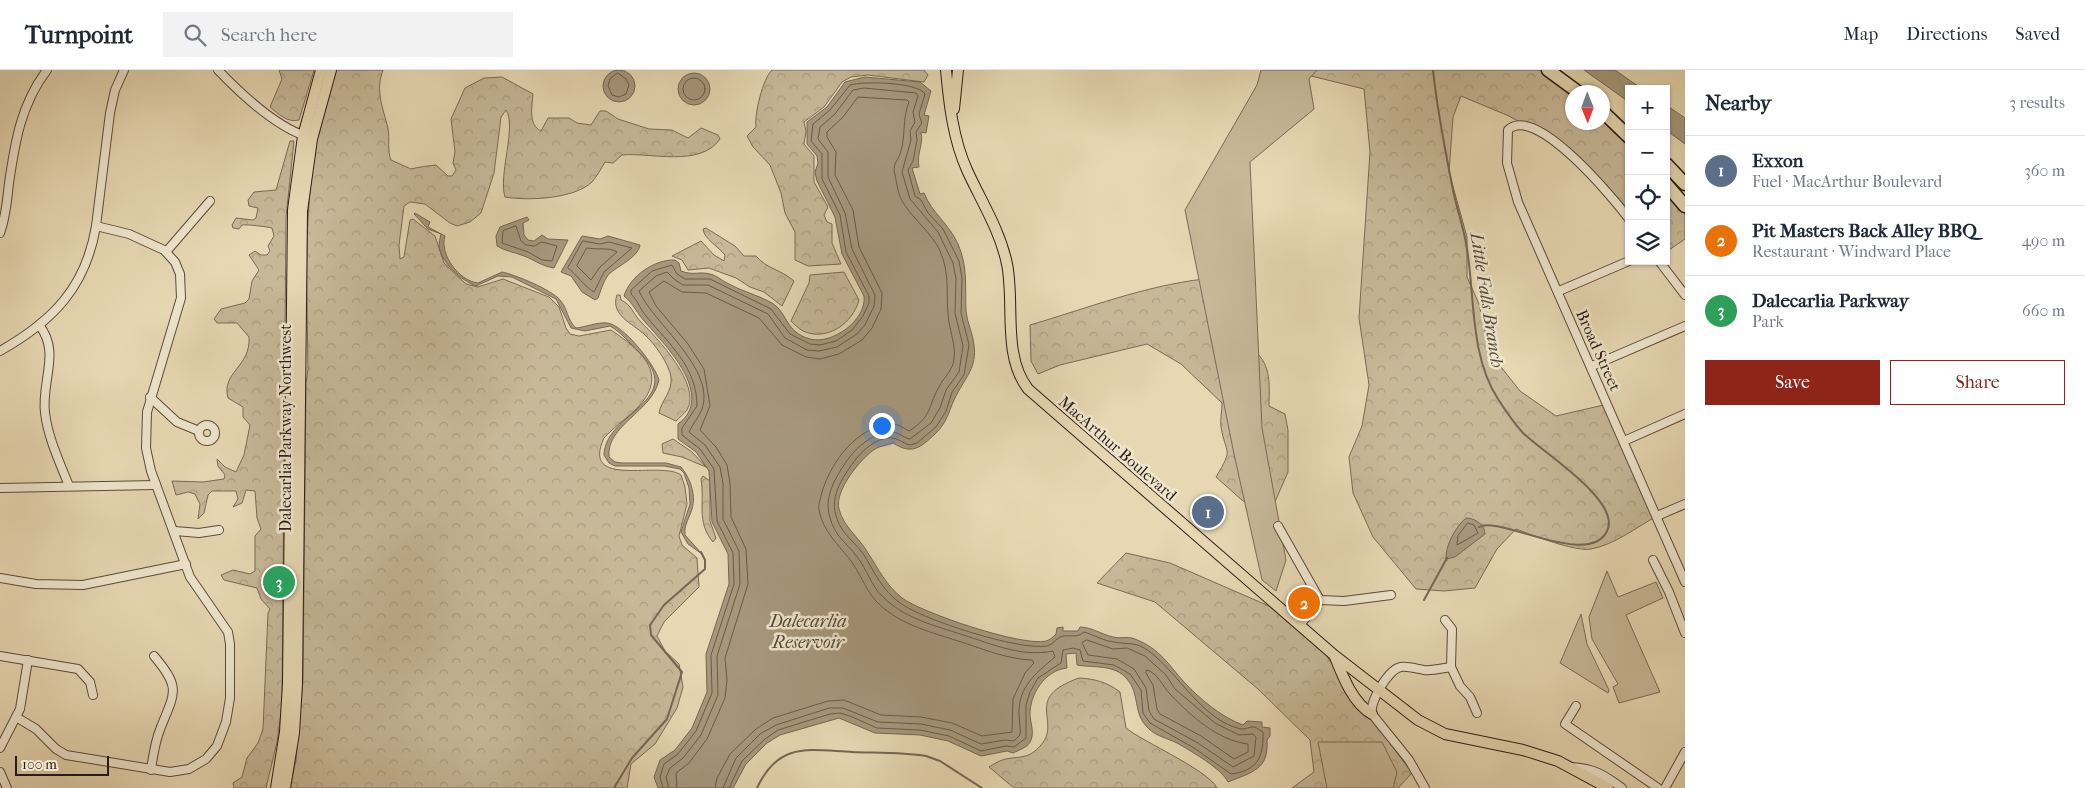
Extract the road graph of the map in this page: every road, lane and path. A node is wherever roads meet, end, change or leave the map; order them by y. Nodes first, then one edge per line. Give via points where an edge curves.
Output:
1 (47, 70) edge
2 (124, 70) edge
3 (321, 70) edge
4 (331, 70) edge
5 (946, 70) edge
6 (958, 70) edge
7 (1548, 70) edge
8 (222, 72) edge
9 (1568, 85) edge
10 (953, 115) junction
11 (1610, 119) edge
12 (1625, 132) edge
13 (308, 137) junction
14 (1670, 168) edge
15 (1685, 184) edge
16 (1670, 189) edge
17 (210, 201) dead end
18 (1685, 206) edge
19 (1625, 214) edge
20 (96, 226) junction
21 (0, 233) edge
22 (166, 252) junction
23 (1625, 263) edge
24 (1662, 265) edge
25 (1559, 291) junction
26 (1685, 295) edge
27 (39, 325) junction
28 (1685, 326) edge
29 (0, 351) edge
30 (1592, 366) junction
31 (150, 398) junction
32 (1685, 414) edge
33 (199, 431) dead end
34 (1624, 441) junction
35 (156, 485) junction
36 (69, 486) junction
37 (0, 488) edge
38 (1685, 504) edge
39 (1657, 516) junction
40 (1278, 526) dead end
41 (219, 530) dead end
42 (175, 531) junction
43 (1653, 560) dead end
44 (186, 564) junction
45 (0, 578) edge
46 (1685, 582) edge
47 (1391, 594) dead end
48 (1320, 600) junction
49 (1445, 620) dead end
50 (1300, 625) junction
51 (1685, 633) edge
52 (0, 656) edge
53 (154, 656) dead end
54 (1335, 656) junction
55 (28, 660) junction
56 (1452, 667) junction
57 (1378, 691) junction
58 (93, 695) dead end
59 (1576, 706) dead end
60 (1372, 714) junction
61 (1477, 714) dead end
62 (16, 718) junction
63 (0, 748) edge
64 (1685, 752) edge
65 (1569, 767) junction
66 (151, 770) junction
67 (0, 772) edge
68 (7, 788) edge
69 (276, 788) edge
70 (285, 788) edge
71 (1425, 788) edge
72 (1608, 788) edge
73 (1622, 788) edge
74 (1658, 788) edge
75 (1665, 788) edge

1 - 21 street via 31,95 20,124
2 - 20 street via 110,113
3 - 13 main road, Dalecarlia Parkway Northwest
4 - 13 main road, Dalecarlia Parkway Northwest
5 - 10 main road
6 - 10 main road
7 - 9 highway
8 - 13 street via 255,104
10 - 50 main road, MacArthur Boulevard via 960,154 1003,250 1009,280 1014,358 1017,372 1028,389
11 - 12 highway
13 - 69 main road, Dalecarlia Parkway Northwest via 295,192 292,241 288,691
13 - 70 main road, Dalecarlia Parkway Northwest via 301,241 297,684 295,726
14 - 15 highway
16 - 18 highway
17 - 22 street
19 - 25 street, Broad Street via 1601,185 1557,143 1526,125 1512,126 1506,140 1511,182
20 - 22 street via 130,234
20 - 27 street via 91,252 78,281 60,306
22 - 31 street via 178,266 182,295
23 - 25 street
24 - 26 street
25 - 30 street, Broad Street
27 - 29 street
27 - 36 street via 51,348 44,390 46,419
28 - 30 street
30 - 34 street, Broad Street
31 - 33 street via 177,422
31 - 35 street via 145,438 148,462
32 - 34 street
34 - 39 street, Broad Street
35 - 36 street
35 - 42 street
36 - 37 street
38 - 39 street
39 - 46 street, Broad Street
40 - 48 street
41 - 42 street via 199,533
42 - 44 street
43 - 51 street
44 - 45 street via 83,586 36,584
44 - 66 street via 196,588 220,618 229,636 229,710 218,744 203,762 181,772
47 - 48 street via 1344,601
48 - 50 street
49 - 56 street via 1452,629
50 - 54 main road, MacArthur Boulevard
52 - 55 street
53 - 66 street via 170,676 173,694 171,707 158,734
54 - 57 main road, MacArthur Boulevard
54 - 60 main road via 1344,680
55 - 58 street via 78,669 90,682
55 - 62 street via 22,702
56 - 57 street via 1427,670 1402,666
56 - 61 street
57 - 60 street
57 - 65 main road, MacArthur Boulevard via 1418,720 1445,734 1523,750
59 - 74 street via 1565,724
60 - 71 street via 1409,760
62 - 63 street
62 - 66 street via 36,729 66,755
64 - 75 street
65 - 72 main road, MacArthur Boulevard
65 - 73 street via 1588,768
67 - 68 street

